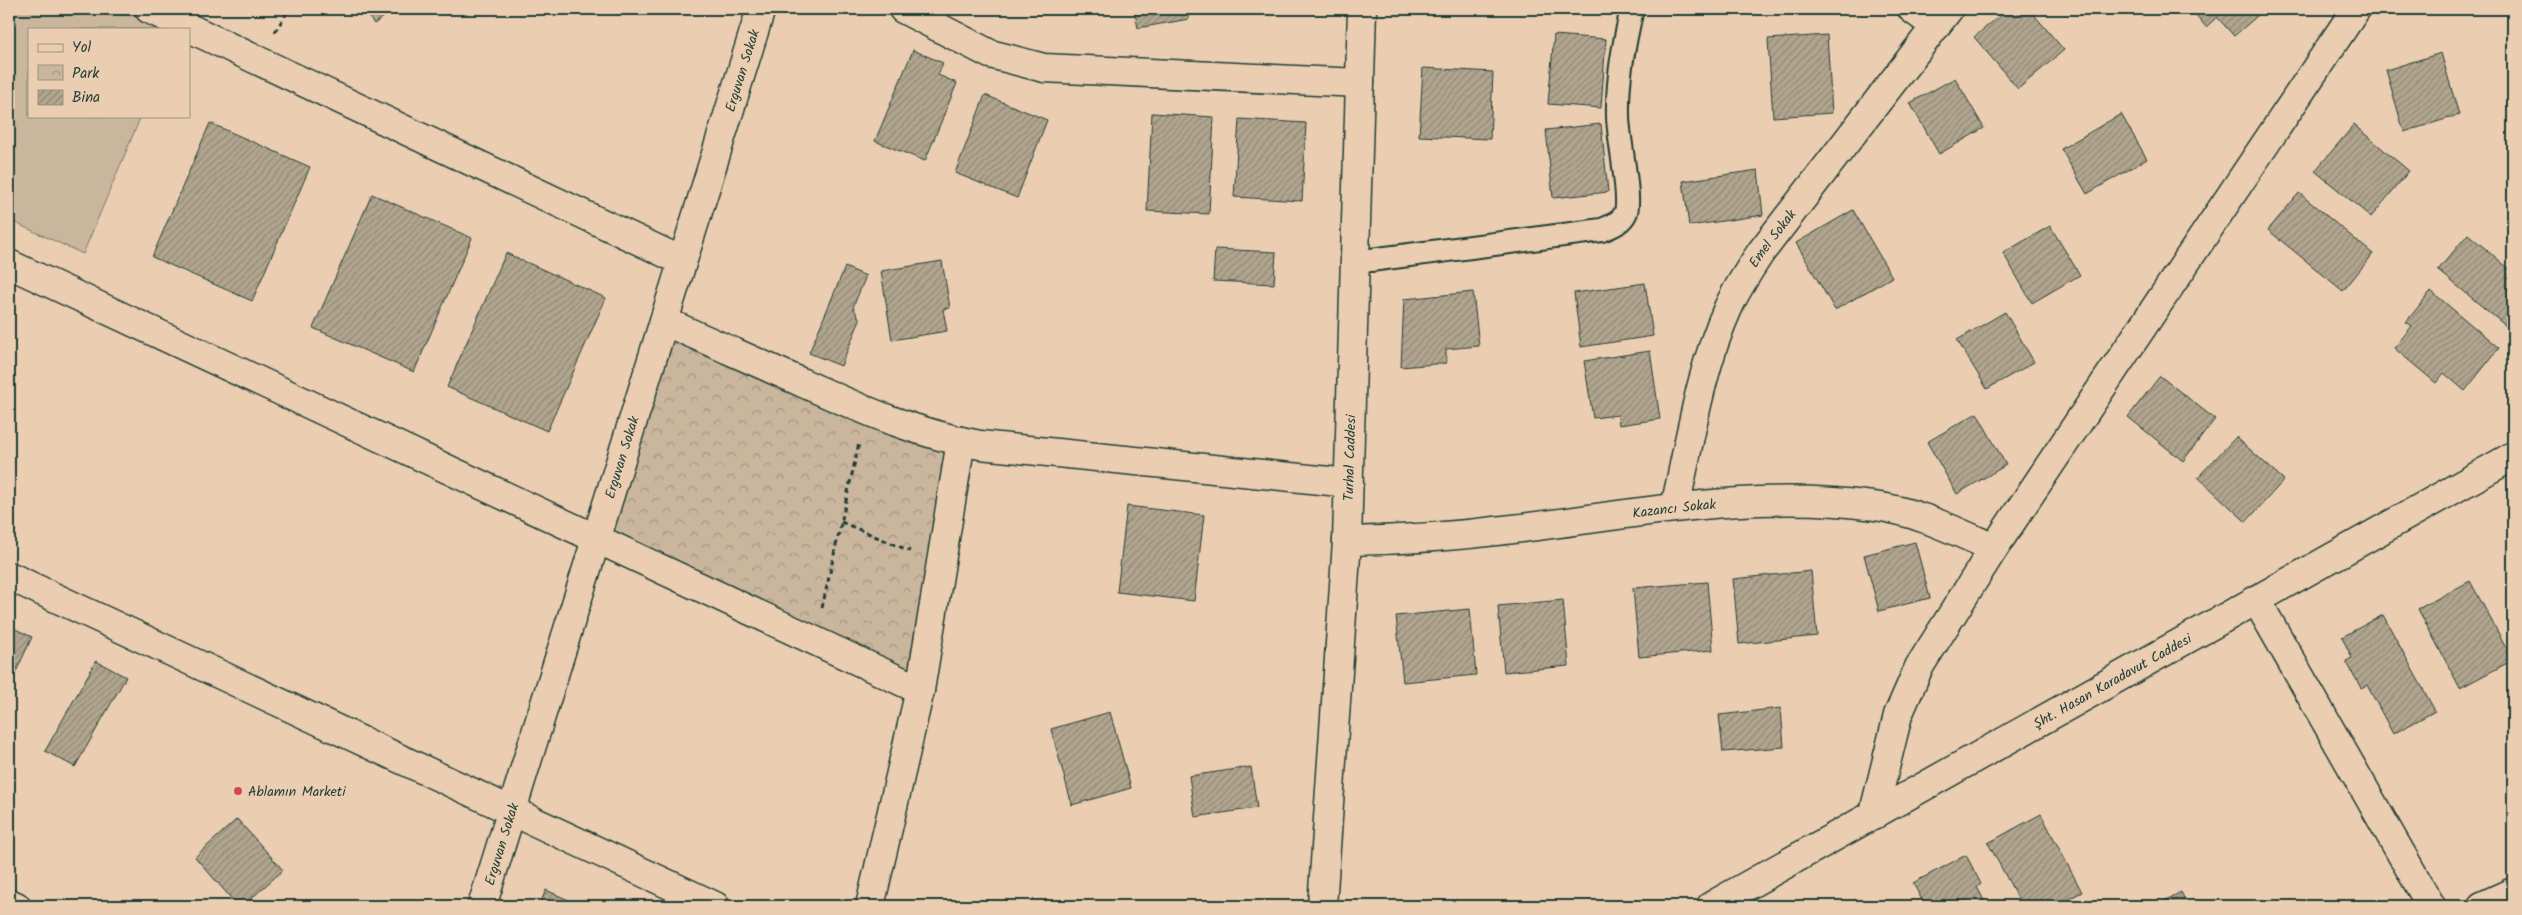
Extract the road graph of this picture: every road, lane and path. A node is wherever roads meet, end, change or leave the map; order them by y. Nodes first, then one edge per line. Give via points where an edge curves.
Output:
1 (149, 9) edge
2 (761, 9) edge
3 (903, 9) edge
4 (1362, 9) edge
5 (1632, 9) edge
6 (1912, 9) edge
7 (2356, 9) edge
8 (1942, 18) edge
9 (189, 28) edge
10 (190, 28) edge
11 (1360, 83) junction
12 (682, 261) junction
13 (1355, 262) junction
14 (9, 264) edge
15 (664, 321) junction
16 (867, 411) junction
17 (961, 441) junction
18 (2513, 456) edge
19 (1349, 483) junction
20 (1675, 508) junction
21 (841, 522) junction
22 (597, 539) junction
23 (1347, 541) junction
24 (1994, 548) junction
25 (940, 564) junction
26 (9, 576) edge
27 (2257, 602) junction
28 (815, 640) junction
29 (920, 690) junction
30 (513, 813) junction
31 (1873, 816) junction
32 (2513, 892) edge
33 (9, 903) edge
34 (16, 906) edge
35 (482, 906) edge
36 (715, 906) edge
37 (870, 906) edge
38 (1322, 906) edge
39 (1711, 906) edge
40 (2431, 906) edge
41 (2482, 906) edge

1 - 9 street
2 - 12 street, Erguvan Sokak
3 - 11 street via 990,54 1044,68
4 - 11 street, Turhal Caddesi
5 - 13 lane via 1621,54 1618,116 1626,211 1614,226
6 - 8 street
7 - 24 street
8 - 20 street, Emel Sokak via 1743,279 1728,307 1708,364
10 - 12 street
11 - 13 street, Turhal Caddesi
12 - 15 street, Erguvan Sokak
13 - 19 street, Turhal Caddesi
14 - 22 street
15 - 16 street
15 - 22 street, Erguvan Sokak
16 - 17 street via 910,428
16 - 21 path
17 - 19 street
17 - 25 street
18 - 27 street, Şht. Hasan Karadavut Caddesi
19 - 23 street, Turhal Caddesi
20 - 23 street, Kazancı Sokak via 1512,530 1411,540
20 - 24 street, Kazancı Sokak via 1784,500 1874,506 1940,524
21 - 25 path
21 - 28 path
22 - 28 street
22 - 30 street, Erguvan Sokak
23 - 38 street, Turhal Caddesi
24 - 31 street via 1919,667 1898,715
25 - 29 street
26 - 30 street
27 - 31 street, Şht. Hasan Karadavut Caddesi
27 - 40 street
28 - 29 street
29 - 37 street
30 - 35 street, Erguvan Sokak
30 - 36 street
31 - 39 street, Şht. Hasan Karadavut Caddesi
32 - 41 street
33 - 34 street

